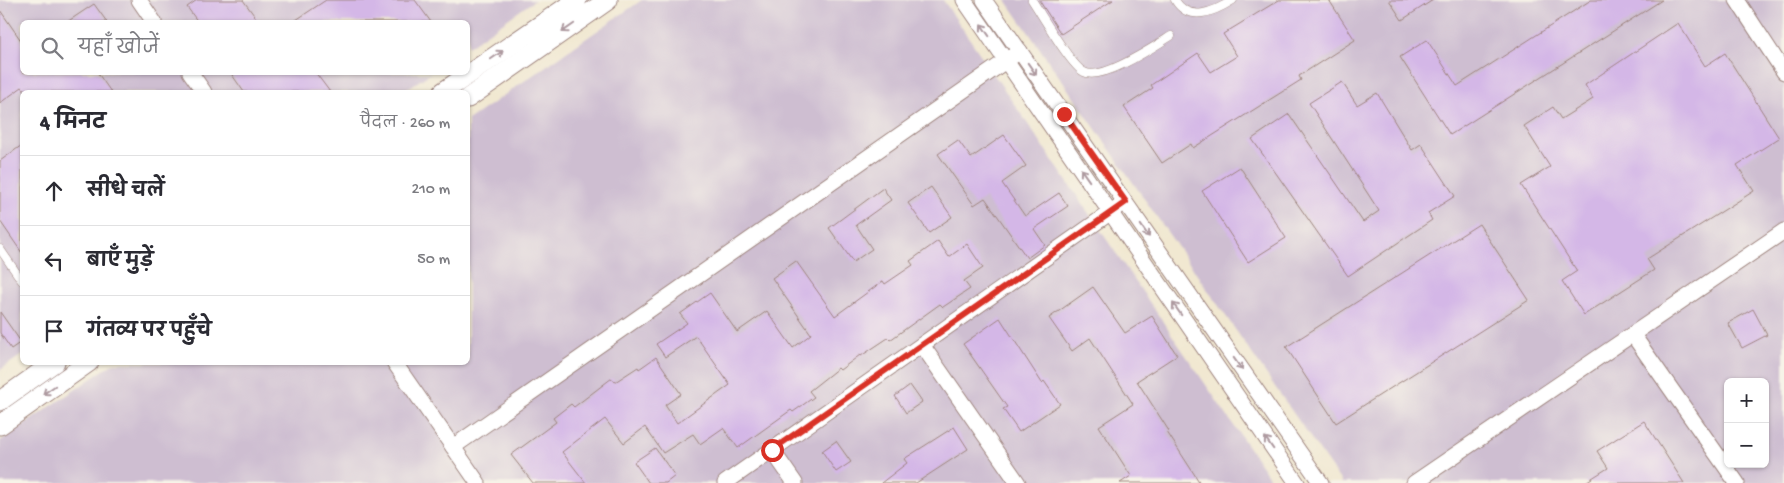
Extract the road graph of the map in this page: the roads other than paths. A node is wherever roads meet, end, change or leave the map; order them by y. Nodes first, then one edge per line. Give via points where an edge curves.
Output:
1 (139, 0) edge
2 (577, 0) edge
3 (608, 0) edge
4 (964, 0) edge
5 (984, 0) edge
6 (1032, 0) edge
7 (1174, 0) edge
8 (1233, 0) edge
9 (1737, 0) edge
10 (153, 20) edge
11 (1171, 36) dead end
12 (1020, 51) junction
13 (1006, 61) junction
14 (1784, 72) edge
15 (470, 73) edge
16 (192, 75) edge
17 (468, 75) edge
18 (203, 90) edge
19 (446, 90) edge
20 (470, 97) edge
21 (1126, 202) junction
22 (1110, 213) junction
23 (1784, 231) edge
24 (0, 249) edge
25 (20, 278) edge
26 (1633, 335) junction
27 (922, 345) junction
28 (51, 365) edge
29 (83, 365) edge
30 (396, 365) edge
31 (0, 401) edge
32 (0, 425) edge
33 (453, 447) junction
34 (772, 450) junction
35 (478, 483) edge
36 (725, 483) edge
37 (795, 483) edge
38 (1018, 483) edge
39 (1297, 483) edge
40 (1321, 483) edge
41 (1414, 483) edge
42 (1737, 483) edge

1 - 10 street
15 -> 2 street
3 -> 20 street
13 -> 4 street
5 - 12 street
6 - 11 lane via 1084,73 1096,74 1113,69
7 - 8 lane via 1188,13 1200,14
9 - 14 street
12 - 13 street
12 -> 21 street
22 -> 13 street
13 - 33 street
16 - 18 street
19 -> 17 street
21 - 22 street
21 -> 40 street
22 - 27 street
39 -> 22 street
23 - 26 street
24 - 25 lane
26 - 41 street
26 - 42 street
27 - 34 street
27 - 38 street
28 - 31 street
29 -> 32 street
30 - 33 street
33 - 35 street
34 - 36 street
34 - 37 street

